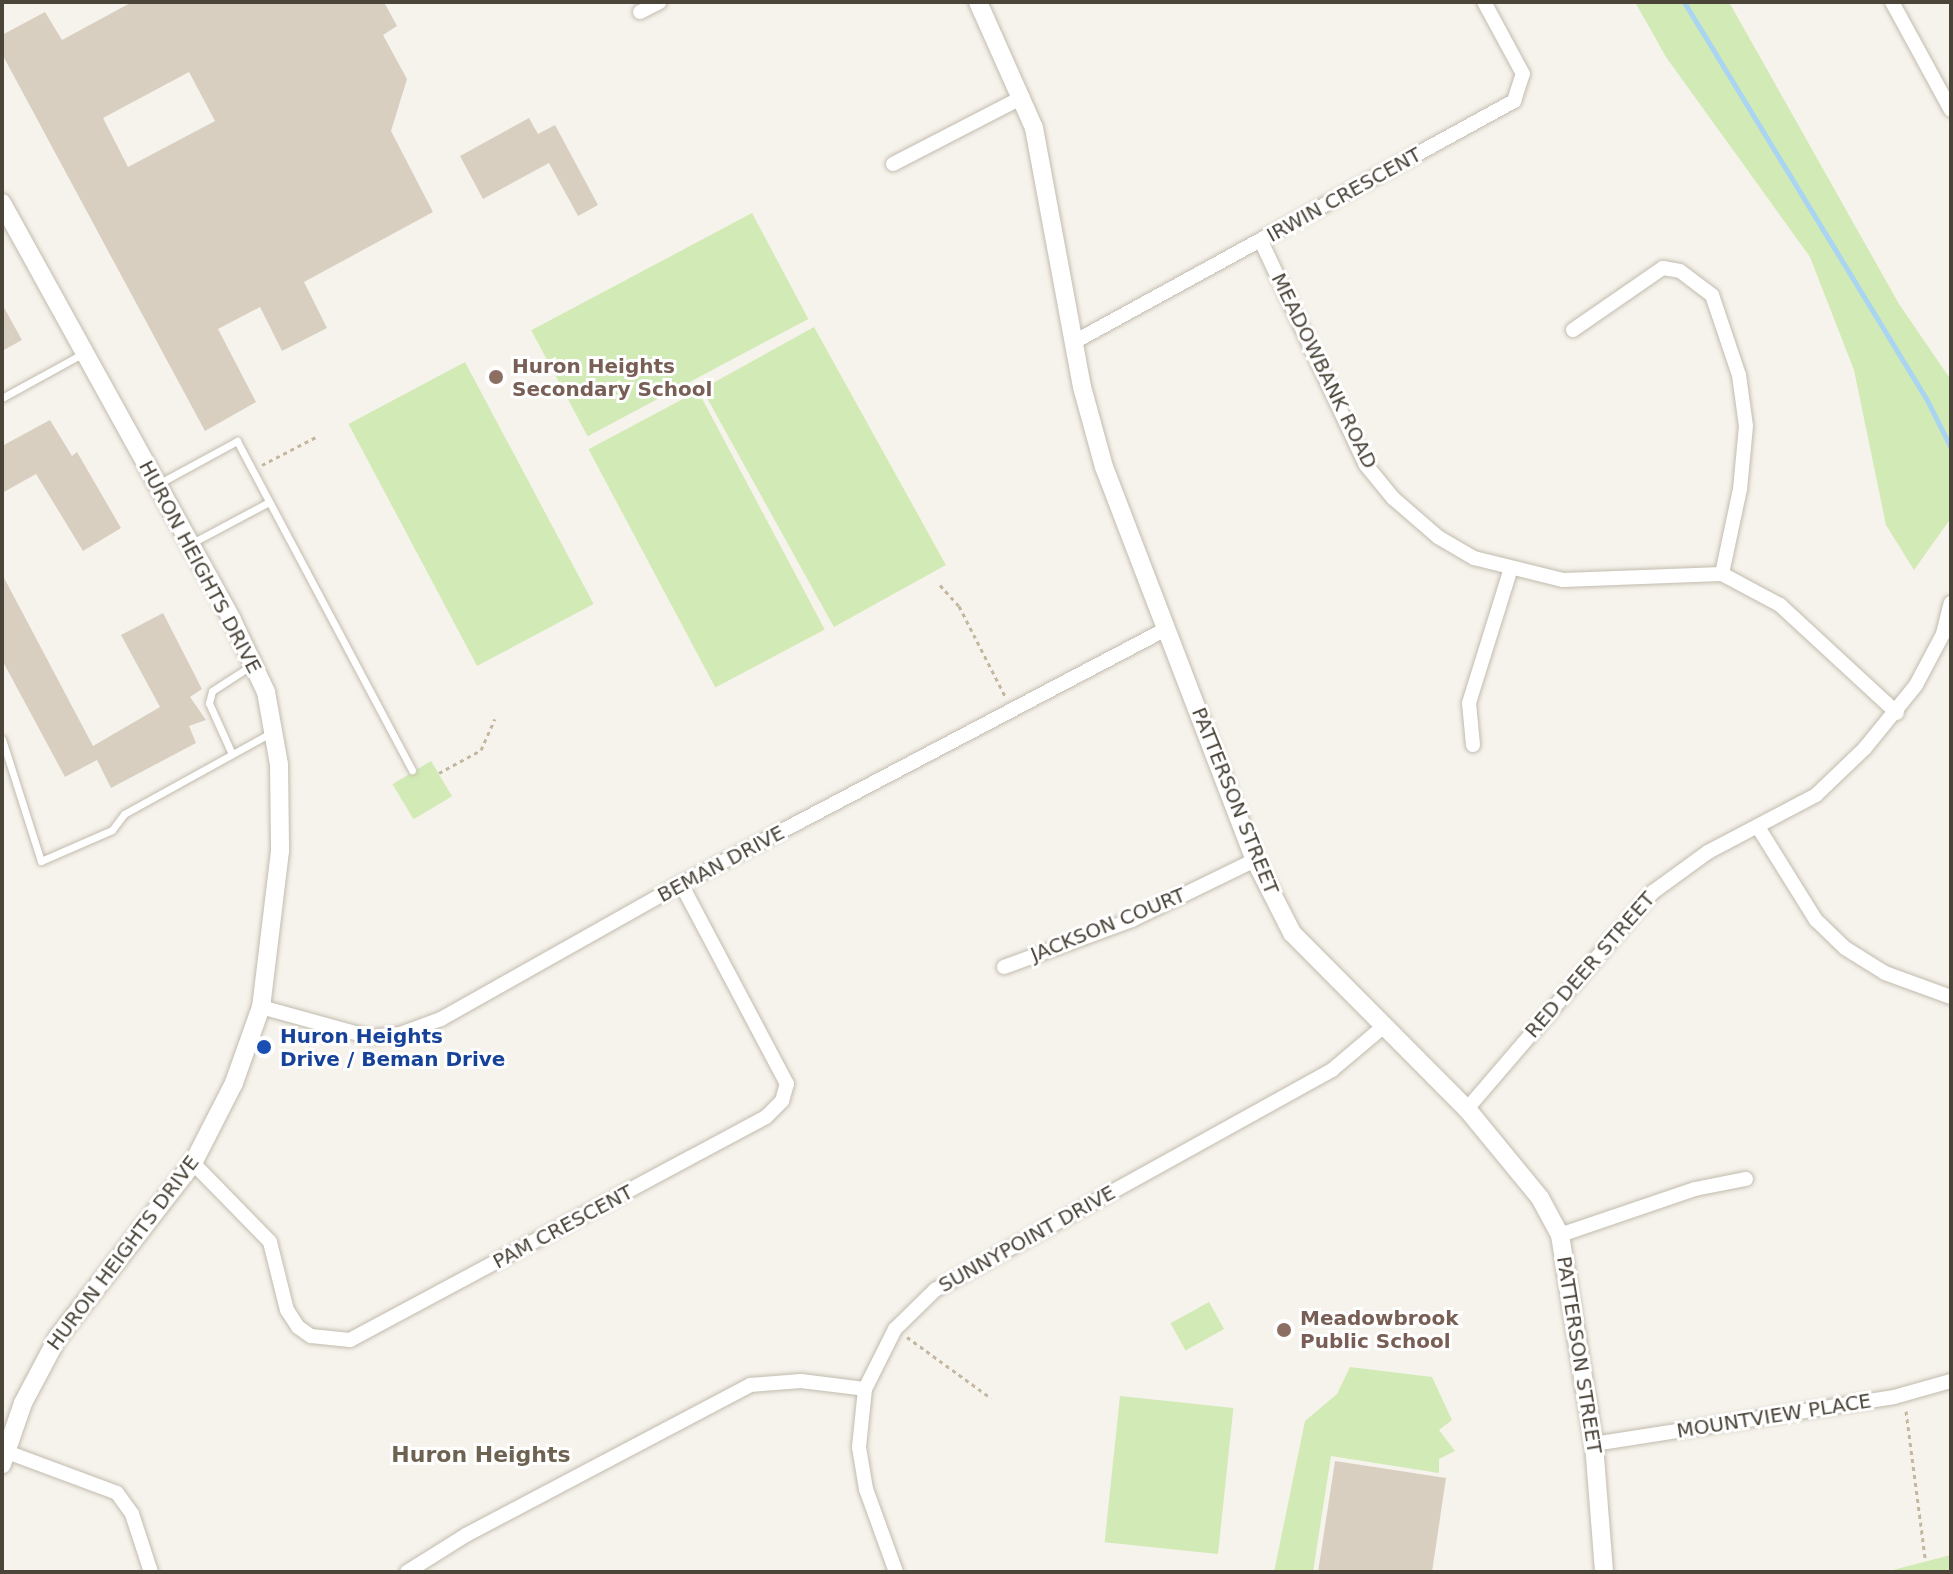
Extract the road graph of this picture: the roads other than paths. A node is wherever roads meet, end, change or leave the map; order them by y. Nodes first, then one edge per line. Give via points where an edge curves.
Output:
1 (660, 2) edge
2 (978, 2) edge
3 (1484, 2) edge
4 (1892, 2) edge
5 (640, 12) dead end
6 (1023, 97) junction
7 (1951, 110) edge
8 (893, 164) dead end
9 (2, 203) edge
10 (1261, 241) junction
11 (1573, 330) dead end
12 (1074, 342) junction
13 (84, 353) junction
14 (2, 398) edge
15 (157, 485) junction
16 (269, 502) junction
17 (190, 544) junction
18 (1511, 568) junction
19 (1722, 574) junction
20 (1951, 603) edge
21 (1168, 628) junction
22 (252, 665) junction
23 (1897, 713) junction
24 (273, 732) junction
25 (2, 739) edge
26 (1473, 745) dead end
27 (232, 754) junction
28 (412, 770) dead end
29 (1758, 827) junction
30 (1255, 860) junction
31 (681, 884) junction
32 (1004, 967) dead end
33 (1951, 997) edge
34 (261, 1007) junction
35 (1384, 1026) junction
36 (1467, 1109) junction
37 (193, 1163) junction
38 (1746, 1179) dead end
39 (1560, 1235) junction
40 (1951, 1381) edge
41 (865, 1389) junction
42 (1594, 1444) junction
43 (4, 1458) edge
44 (151, 1572) edge
45 (407, 1572) edge
46 (896, 1572) edge
47 (1604, 1572) edge

1 - 5 street
2 - 6 street, PATTERSON STREET
3 - 10 street, IRWIN CRESCENT via 1523,74 1514,101
4 - 7 street
6 - 8 street
6 - 12 street, PATTERSON STREET via 1040,157
9 - 13 street, HURON HEIGHTS DRIVE
10 - 12 street, IRWIN CRESCENT
10 - 18 street, MEADOWBANK ROAD via 1366,465 1393,498 1438,537 1474,558
11 - 19 street via 1663,268 1680,271 1712,295 1739,375 1746,426 1740,489
12 - 21 street, PATTERSON STREET via 1104,467
13 - 14 lane
13 - 15 street, HURON HEIGHTS DRIVE
15 - 16 lane via 237,441
15 - 17 street, HURON HEIGHTS DRIVE
16 - 17 lane
16 - 28 lane
17 - 22 street, HURON HEIGHTS DRIVE
18 - 19 street, MEADOWBANK ROAD via 1563,580
18 - 26 street via 1469,703
19 - 23 street via 1780,605
20 - 23 street, RED DEER STREET via 1943,634
21 - 30 street, PATTERSON STREET
21 - 31 street, BEMAN DRIVE
22 - 24 street, HURON HEIGHTS DRIVE via 266,692
22 - 27 lane via 212,691 209,703
23 - 29 street, RED DEER STREET via 1816,795
24 - 27 lane
24 - 34 street, HURON HEIGHTS DRIVE via 280,851
25 - 27 lane via 41,861 112,830 124,814
29 - 33 street via 1816,920 1845,948 1885,973
29 - 36 street, RED DEER STREET via 1708,852 1653,892
30 - 32 street, JACKSON COURT via 1132,920
30 - 35 street, PATTERSON STREET via 1292,933
31 - 34 street, BEMAN DRIVE via 441,1019 400,1034 370,1037
31 - 37 street, PAM CRESCENT via 787,1084 782,1101 766,1117 350,1340 311,1336 298,1327 287,1310 270,1242
34 - 37 street, HURON HEIGHTS DRIVE via 234,1083
35 - 36 street, PATTERSON STREET
35 - 41 street, SUNNYPOINT DRIVE via 1332,1070 935,1290 895,1329
36 - 39 street, PATTERSON STREET via 1540,1198
37 - 43 street, HURON HEIGHTS DRIVE via 58,1337 23,1403
38 - 39 street via 1695,1189
39 - 42 street, PATTERSON STREET
40 - 42 street, MOUNTVIEW PLACE via 1904,1395
41 - 45 street via 801,1381 750,1385 466,1535
41 - 46 street, SUNNYPOINT DRIVE via 859,1447 866,1489
42 - 47 street, PATTERSON STREET
43 - 44 street via 117,1493 132,1514

